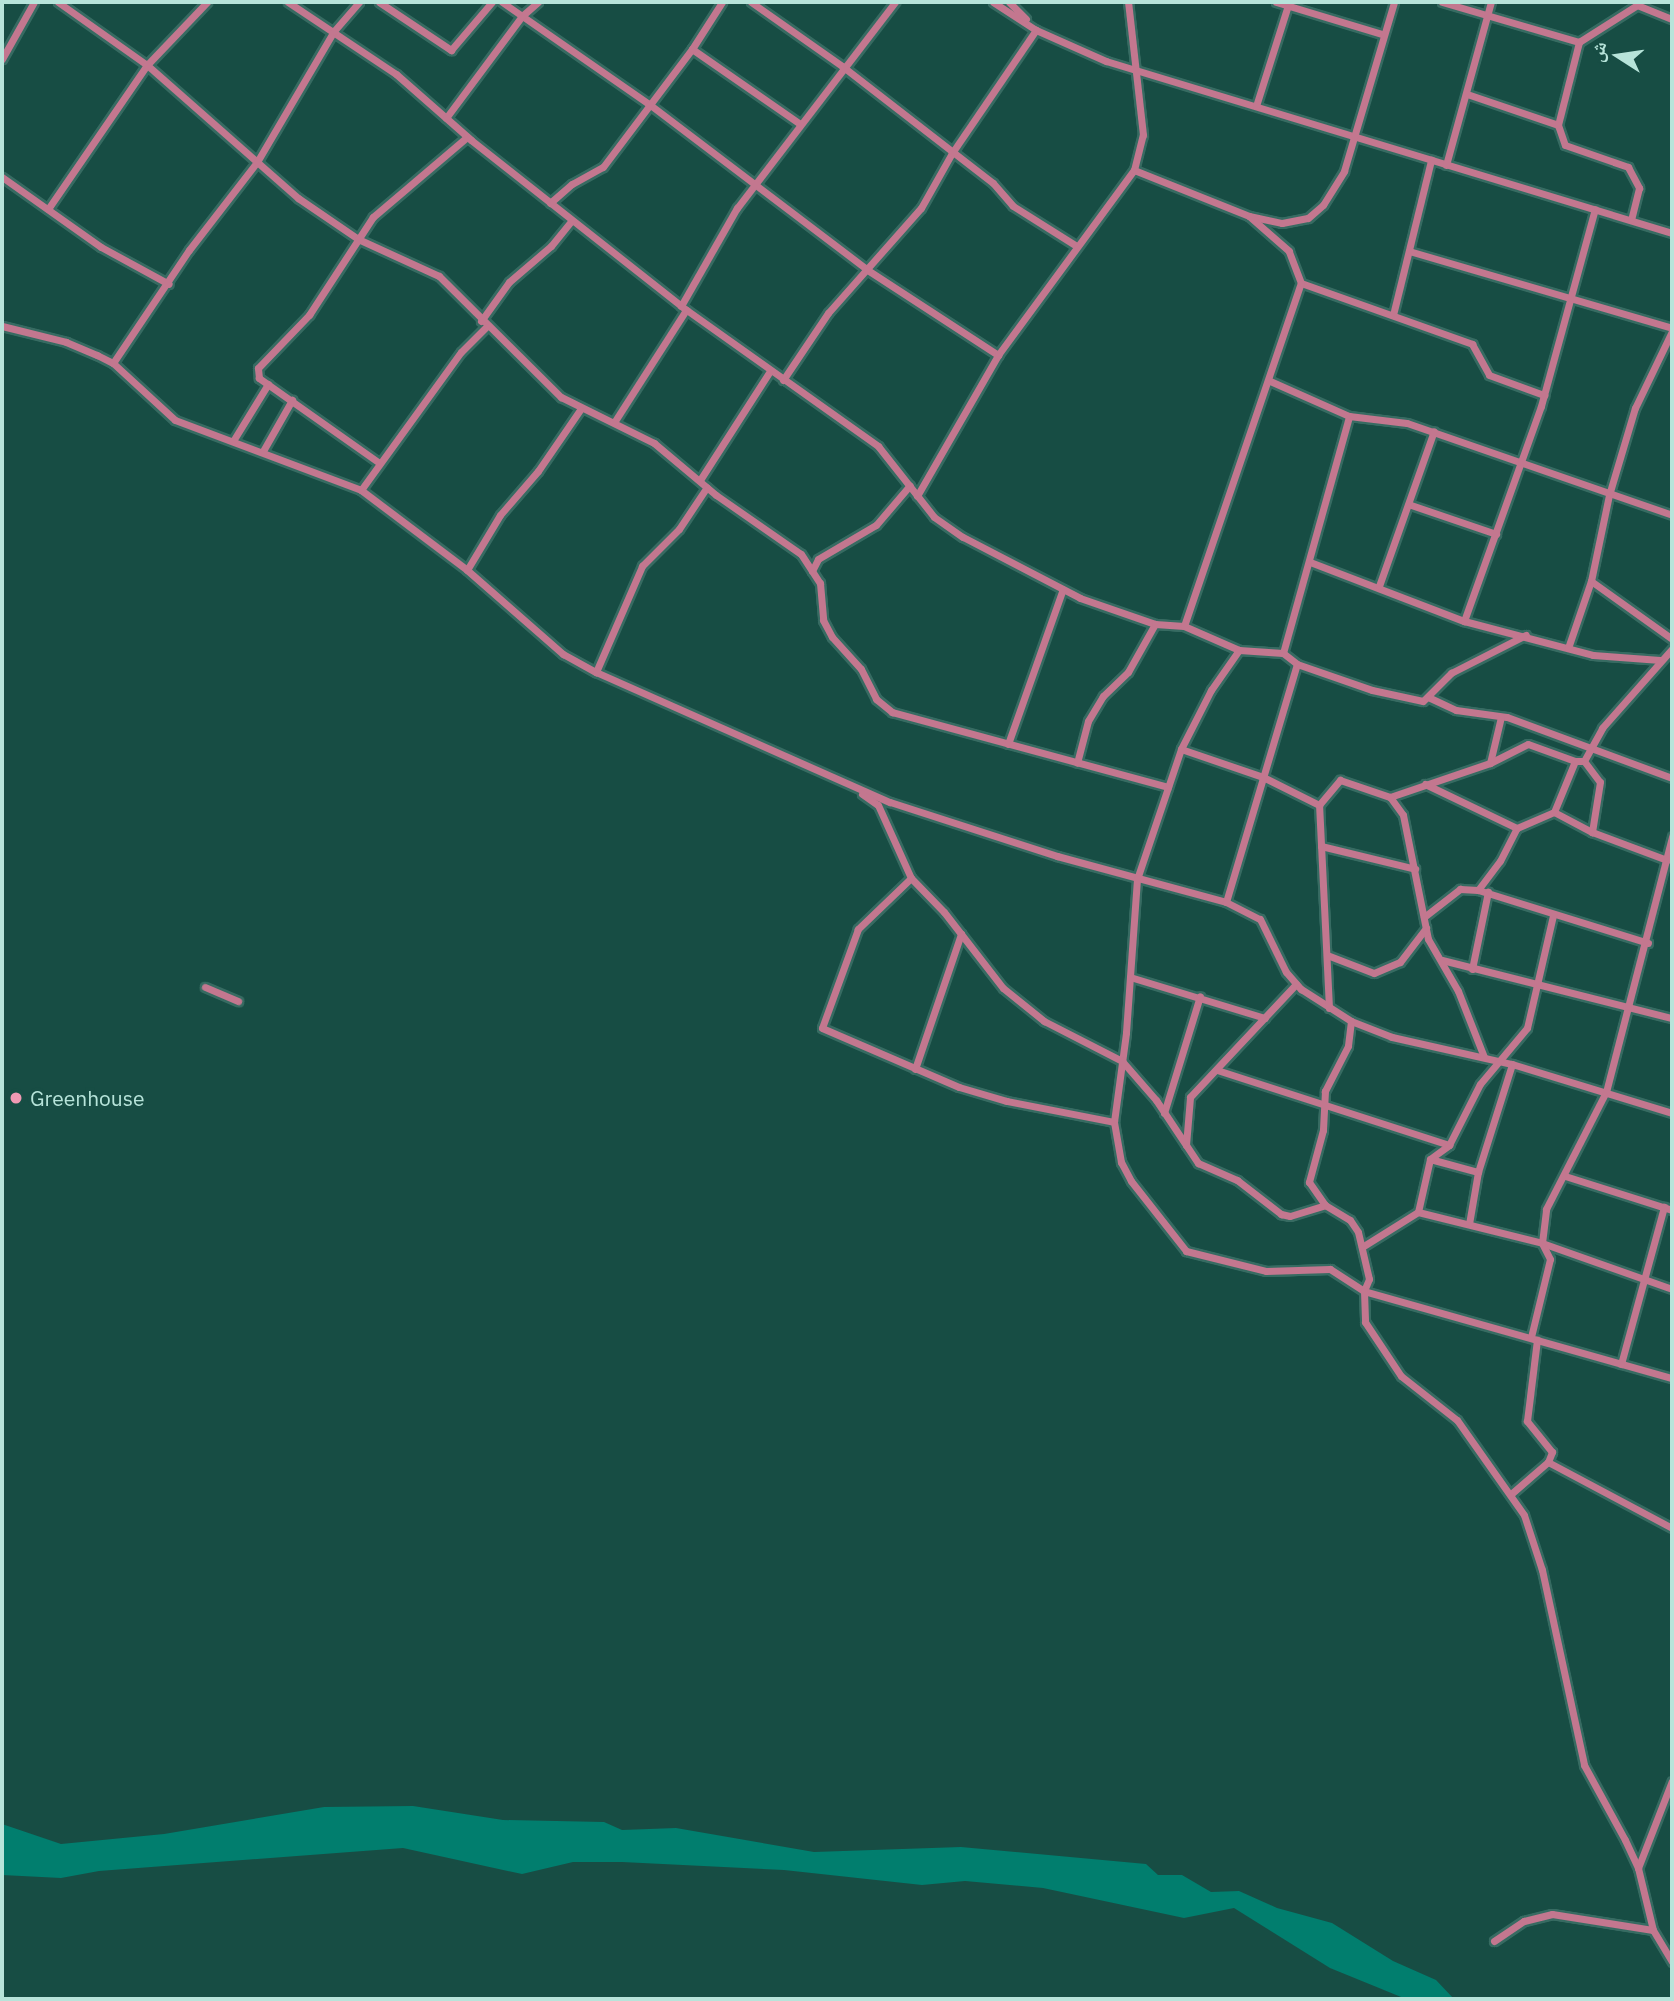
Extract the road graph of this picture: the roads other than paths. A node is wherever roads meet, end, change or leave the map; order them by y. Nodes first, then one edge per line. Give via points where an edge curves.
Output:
1 (34, 2) edge
2 (58, 2) edge
3 (207, 2) edge
4 (288, 2) edge
5 (359, 2) edge
6 (379, 2) edge
7 (492, 2) edge
8 (502, 2) edge
9 (538, 2) edge
10 (722, 2) edge
11 (751, 2) edge
12 (895, 2) edge
13 (993, 2) edge
14 (1009, 2) edge
15 (1128, 2) edge
16 (1276, 2) edge
17 (1394, 2) edge
18 (1442, 2) edge
19 (1491, 2) edge
20 (1626, 2) edge
21 (1637, 4) edge
22 (1289, 5) edge
23 (522, 16) junction
24 (1486, 16) junction
25 (1672, 19) edge
26 (1036, 30) junction
27 (334, 31) junction
28 (1382, 34) junction
29 (1579, 42) junction
30 (692, 49) junction
31 (2, 60) edge
32 (147, 65) junction
33 (842, 66) junction
34 (1135, 69) junction
35 (1467, 94) junction
36 (649, 104) junction
37 (1256, 106) junction
38 (446, 118) junction
39 (799, 123) junction
40 (1558, 125) junction
41 (467, 136) junction
42 (1354, 136) junction
43 (952, 153) junction
44 (1431, 160) junction
45 (257, 162) junction
46 (1446, 165) junction
47 (1134, 170) junction
48 (2, 177) edge
49 (752, 186) junction
50 (551, 203) junction
51 (48, 209) junction
52 (1595, 209) junction
53 (1249, 216) junction
54 (572, 220) junction
55 (1631, 220) junction
56 (1672, 233) edge
57 (358, 239) junction
58 (1075, 245) junction
59 (1409, 251) junction
60 (866, 270) junction
61 (1301, 283) junction
62 (169, 284) junction
63 (1570, 300) junction
64 (684, 308) junction
65 (1393, 315) junction
66 (483, 324) junction
67 (2, 326) edge
68 (1672, 329) edge
69 (998, 355) junction
70 (113, 363) junction
71 (770, 371) junction
72 (783, 380) junction
73 (1270, 381) junction
74 (268, 384) junction
75 (1544, 395) junction
76 (292, 400) junction
77 (580, 410) junction
78 (1349, 415) junction
79 (615, 421) junction
80 (1434, 431) junction
81 (233, 441) junction
82 (263, 451) junction
83 (377, 463) junction
84 (1521, 464) junction
85 (700, 480) junction
86 (909, 485) junction
87 (706, 487) junction
88 (361, 490) junction
89 (1609, 495) junction
90 (917, 496) junction
91 (1411, 505) junction
92 (1672, 515) edge
93 (1496, 534) junction
94 (1310, 562) junction
95 (467, 570) junction
96 (812, 571) junction
97 (1591, 581) junction
98 (1379, 586) junction
99 (1063, 589) junction
100 (1464, 621) junction
101 (1156, 624) junction
102 (1184, 626) junction
103 (1525, 635) junction
104 (1672, 639) edge
105 (1568, 648) junction
106 (1672, 649) edge
107 (1239, 650) junction
108 (1283, 653) junction
109 (1660, 660) junction
110 (1297, 664) junction
111 (596, 672) junction
112 (1428, 697) junction
113 (1501, 717) junction
114 (1535, 728) junction
115 (1008, 744) junction
116 (1528, 744) junction
117 (1181, 750) junction
118 (1586, 750) junction
119 (1579, 761) junction
120 (1077, 763) junction
121 (1490, 763) junction
122 (1263, 777) junction
123 (1672, 778) edge
124 (1424, 783) junction
125 (847, 784) junction
126 (1168, 787) junction
127 (1390, 797) junction
128 (1319, 805) junction
129 (1554, 811) junction
130 (1517, 828) junction
131 (1592, 832) junction
132 (1672, 836) edge
133 (1321, 846) junction
134 (1667, 860) junction
135 (1415, 869) junction
136 (911, 878) junction
137 (1136, 879) junction
138 (1478, 890) junction
139 (1488, 892) junction
140 (1226, 902) junction
141 (1553, 915) junction
142 (1424, 917) junction
143 (1426, 928) junction
144 (961, 934) junction
145 (1648, 943) junction
146 (1327, 956) junction
147 (1442, 960) junction
148 (1472, 969) junction
149 (1130, 977) junction
150 (1539, 982) junction
151 (1296, 984) junction
152 (205, 987) dead end
153 (1200, 996) junction
154 (239, 1001) dead end
155 (1630, 1004) junction
156 (1329, 1008) junction
157 (1265, 1018) junction
158 (1672, 1018) edge
159 (1351, 1021) junction
160 (1484, 1057) junction
161 (1122, 1061) junction
162 (1502, 1063) junction
163 (1512, 1064) junction
164 (915, 1069) junction
165 (1217, 1070) junction
166 (1606, 1092) junction
167 (1323, 1103) junction
168 (1164, 1113) junction
169 (1672, 1113) edge
170 (1114, 1122) junction
171 (1186, 1145) junction
172 (1449, 1145) junction
173 (1430, 1159) junction
174 (1478, 1172) junction
175 (1565, 1176) junction
176 (1325, 1205) junction
177 (1664, 1207) junction
178 (1672, 1210) edge
179 (1418, 1212) junction
180 (1469, 1224) junction
181 (1542, 1243) junction
182 (1362, 1247) junction
183 (1643, 1280) junction
184 (1672, 1289) edge
185 (1364, 1291) junction
186 (1534, 1339) junction
187 (1620, 1363) junction
188 (1672, 1378) edge
189 (1548, 1462) junction
190 (1511, 1494) junction
191 (1672, 1528) edge
192 (1672, 1782) edge
193 (1638, 1868) junction
194 (1653, 1930) junction
195 (1494, 1941) dead end
196 (1672, 1962) edge

1 - 31 street
2 - 32 street
3 - 32 street
4 - 27 street
5 - 27 street
6 - 7 street via 451,50
8 - 23 street
9 - 23 street
10 - 30 street
11 - 33 street
12 - 33 street
13 - 26 street
14 - 26 street
15 - 34 street
16 - 22 street
17 - 28 street
18 - 24 street
19 - 24 street
20 - 21 street
21 - 25 street
21 - 29 street
22 - 28 street
22 - 37 street
23 - 36 street
23 - 38 street
24 - 29 street
24 - 35 street
26 - 34 street
26 - 43 street
27 - 38 street via 396,74
27 - 45 street
28 - 42 street
29 - 40 street
30 - 36 street
30 - 39 street
32 - 45 street
32 - 51 street
33 - 39 street
33 - 43 street
34 - 37 street
34 - 47 street via 1143,135
35 - 40 street
35 - 46 street
36 - 49 street
36 - 50 street via 603,167 572,184
37 - 42 street
38 - 41 street
39 - 49 street
40 - 55 street via 1564,145 1629,167 1639,188
41 - 50 street
41 - 57 street via 373,218
42 - 44 street
42 - 53 street via 1344,170 1323,205 1308,218 1282,223
43 - 58 street via 993,183 1013,206
43 - 60 street via 921,208
44 - 46 street
44 - 59 street
45 - 57 street
45 - 62 street via 195,241
46 - 52 street
47 - 53 street
47 - 58 street
48 - 51 street
49 - 60 street
49 - 64 street
50 - 54 street
51 - 62 street via 101,247
52 - 55 street
52 - 63 street
53 - 61 street via 1289,251
54 - 64 street
54 - 66 street via 551,246 509,282
55 - 56 street
57 - 66 street via 433,272
57 - 74 street via 309,315 258,368 259,378
58 - 69 street
59 - 63 street
59 - 65 street
60 - 69 street
60 - 72 street via 828,313
61 - 65 street
61 - 73 street
62 - 70 street
63 - 68 street
63 - 75 street
64 - 71 street
64 - 79 street
65 - 75 street via 1472,344 1489,375
66 - 77 street
66 - 83 street
67 - 70 street via 66,342
68 - 89 street via 1634,408
69 - 90 street
70 - 81 street via 175,420
71 - 72 street
71 - 85 street
72 - 86 street via 878,446
73 - 78 street
73 - 102 street
74 - 76 street
74 - 81 street
75 - 84 street
76 - 82 street
76 - 83 street
77 - 79 street
77 - 95 street via 538,471 499,516
78 - 80 street via 1407,422
78 - 94 street via 1322,502
79 - 85 street via 654,443
80 - 84 street
80 - 91 street
81 - 82 street
82 - 88 street
83 - 88 street
84 - 89 street
84 - 93 street
85 - 87 street
86 - 90 street
86 - 96 street via 876,525 818,559
87 - 96 street via 801,554
87 - 111 street via 680,529 642,566
88 - 95 street
89 - 92 street
89 - 97 street
90 - 99 street via 934,517 963,537
91 - 93 street
91 - 98 street
93 - 100 street
94 - 98 street
94 - 108 street
95 - 111 street via 564,654
96 - 115 street via 820,583 823,620 861,668 876,699 909,719
97 - 104 street
97 - 105 street
98 - 100 street
99 - 101 street
99 - 115 street
100 - 103 street
101 - 102 street
101 - 120 street via 1128,672 1103,696 1088,721
102 - 107 street
103 - 105 street
103 - 112 street via 1451,673
105 - 109 street via 1618,659
106 - 109 street
107 - 108 street
107 - 117 street via 1211,690
108 - 110 street
109 - 118 street
110 - 112 street via 1372,690 1423,701
110 - 122 street
111 - 125 street
112 - 113 street via 1456,710
113 - 114 street
113 - 121 street
114 - 116 street
114 - 118 street
115 - 120 street
116 - 119 street
116 - 121 street
117 - 122 street
117 - 126 street
118 - 119 street
118 - 123 street
119 - 129 street
119 - 131 street via 1600,782
120 - 126 street
121 - 124 street
122 - 128 street
122 - 140 street
124 - 127 street
124 - 130 street
125 - 136 street via 878,805
125 - 137 street via 890,802
126 - 137 street
127 - 128 street via 1340,780
127 - 135 street via 1403,815
128 - 133 street
129 - 130 street
129 - 131 street
130 - 138 street
131 - 134 street
132 - 134 street
133 - 135 street
133 - 146 street
134 - 145 street
135 - 142 street
136 - 144 street
136 - 164 street via 858,929 822,1028
137 - 140 street
137 - 149 street
138 - 139 street
138 - 142 street via 1460,889
139 - 141 street
139 - 148 street
140 - 151 street via 1260,919
141 - 145 street
141 - 150 street
142 - 143 street
143 - 146 street via 1400,962 1374,973
143 - 147 street
144 - 161 street via 1021,1004 1044,1021
144 - 164 street
145 - 155 street
146 - 156 street
147 - 148 street
147 - 160 street
148 - 150 street
149 - 153 street
149 - 161 street
150 - 155 street
150 - 162 street via 1527,1028
151 - 156 street
151 - 157 street
152 - 154 street
153 - 157 street
153 - 168 street
155 - 158 street
155 - 166 street
156 - 159 street
157 - 165 street
159 - 160 street via 1392,1037
159 - 167 street via 1348,1046 1330,1077
160 - 162 street
161 - 168 street
161 - 170 street
162 - 163 street
162 - 172 street via 1480,1084
163 - 166 street
163 - 174 street
164 - 170 street via 1007,1101
165 - 167 street
165 - 171 street via 1190,1097
166 - 169 street
166 - 175 street
167 - 172 street
167 - 176 street via 1323,1130 1309,1182
168 - 171 street
170 - 185 street via 1126,1171 1186,1251 1266,1271 1330,1269
171 - 176 street via 1198,1163 1237,1180 1281,1214 1290,1216
172 - 173 street
173 - 174 street
173 - 179 street
174 - 180 street
175 - 177 street
175 - 181 street via 1546,1209
176 - 182 street via 1350,1220
177 - 178 street
177 - 183 street
179 - 180 street
179 - 182 street
180 - 181 street
181 - 183 street
181 - 186 street via 1550,1259
182 - 185 street via 1369,1279
183 - 184 street
183 - 187 street
185 - 186 street
185 - 190 street via 1365,1322 1401,1376 1457,1420
186 - 187 street
186 - 189 street via 1527,1421 1551,1448
187 - 188 street
189 - 190 street
189 - 191 street
190 - 193 street via 1524,1515 1542,1570 1584,1765
192 - 193 street
193 - 194 street
194 - 195 street via 1552,1914 1524,1921
194 - 196 street

